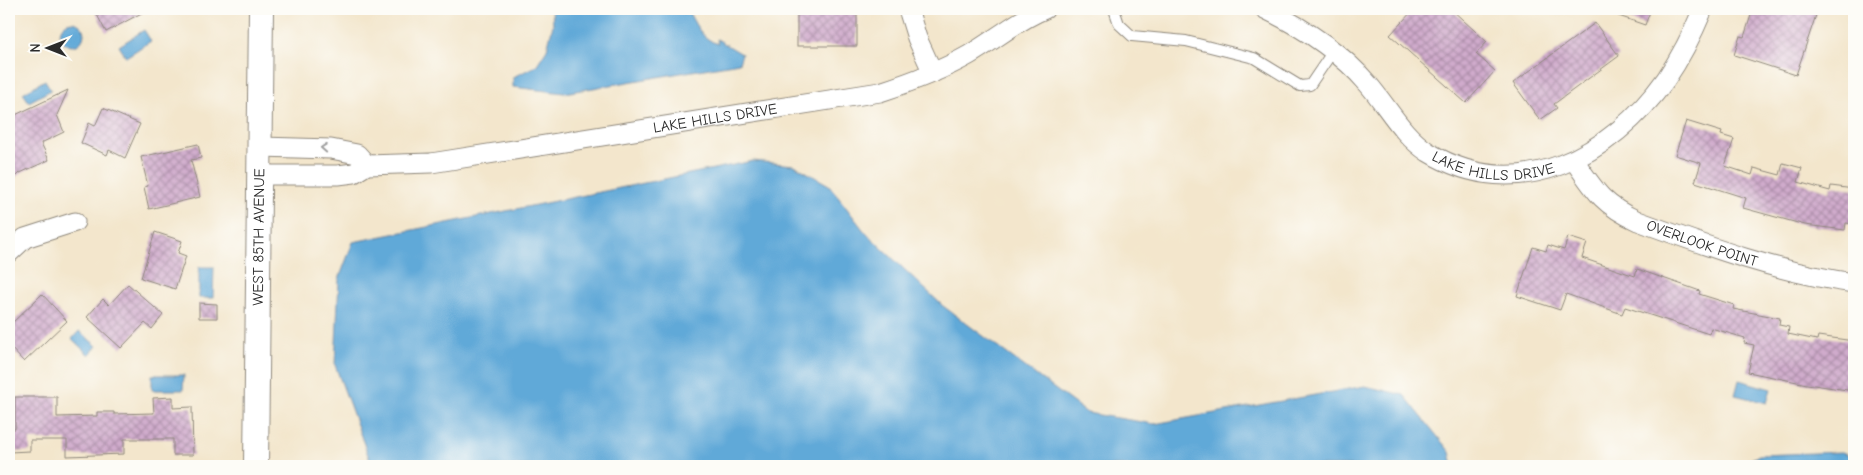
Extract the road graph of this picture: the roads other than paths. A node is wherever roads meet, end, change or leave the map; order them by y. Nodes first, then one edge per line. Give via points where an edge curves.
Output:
1 (262, 9) edge
2 (908, 9) edge
3 (1045, 9) edge
4 (1114, 9) edge
5 (1265, 9) edge
6 (1703, 9) edge
7 (1333, 50) junction
8 (933, 73) junction
9 (261, 147) junction
10 (1574, 160) junction
11 (368, 166) junction
12 (260, 176) junction
13 (76, 222) dead end
14 (9, 253) edge
15 (1854, 283) edge
16 (256, 466) edge

1 - 9 street, WEST 85TH AVENUE
2 - 8 street
3 - 8 street, LAKE HILLS DRIVE
4 - 7 lane via 1120,24 1132,36 1186,41 1254,58 1300,86 1310,85
5 - 7 street, LAKE HILLS DRIVE via 1306,30
6 - 10 street, LAKE HILLS DRIVE via 1686,46 1655,94 1618,130
7 - 10 street, LAKE HILLS DRIVE via 1362,78 1412,139 1445,160 1502,176 1539,173
8 - 11 street, LAKE HILLS DRIVE via 853,98 431,163
11 -> 9 street via 357,154 331,149
9 - 12 street, WEST 85TH AVENUE
10 - 15 street, OVERLOOK POINT via 1606,203 1638,221 1757,262
11 - 12 street, LAKE HILLS DRIVE via 338,176
12 - 16 street, WEST 85TH AVENUE
13 - 14 street via 25,238

